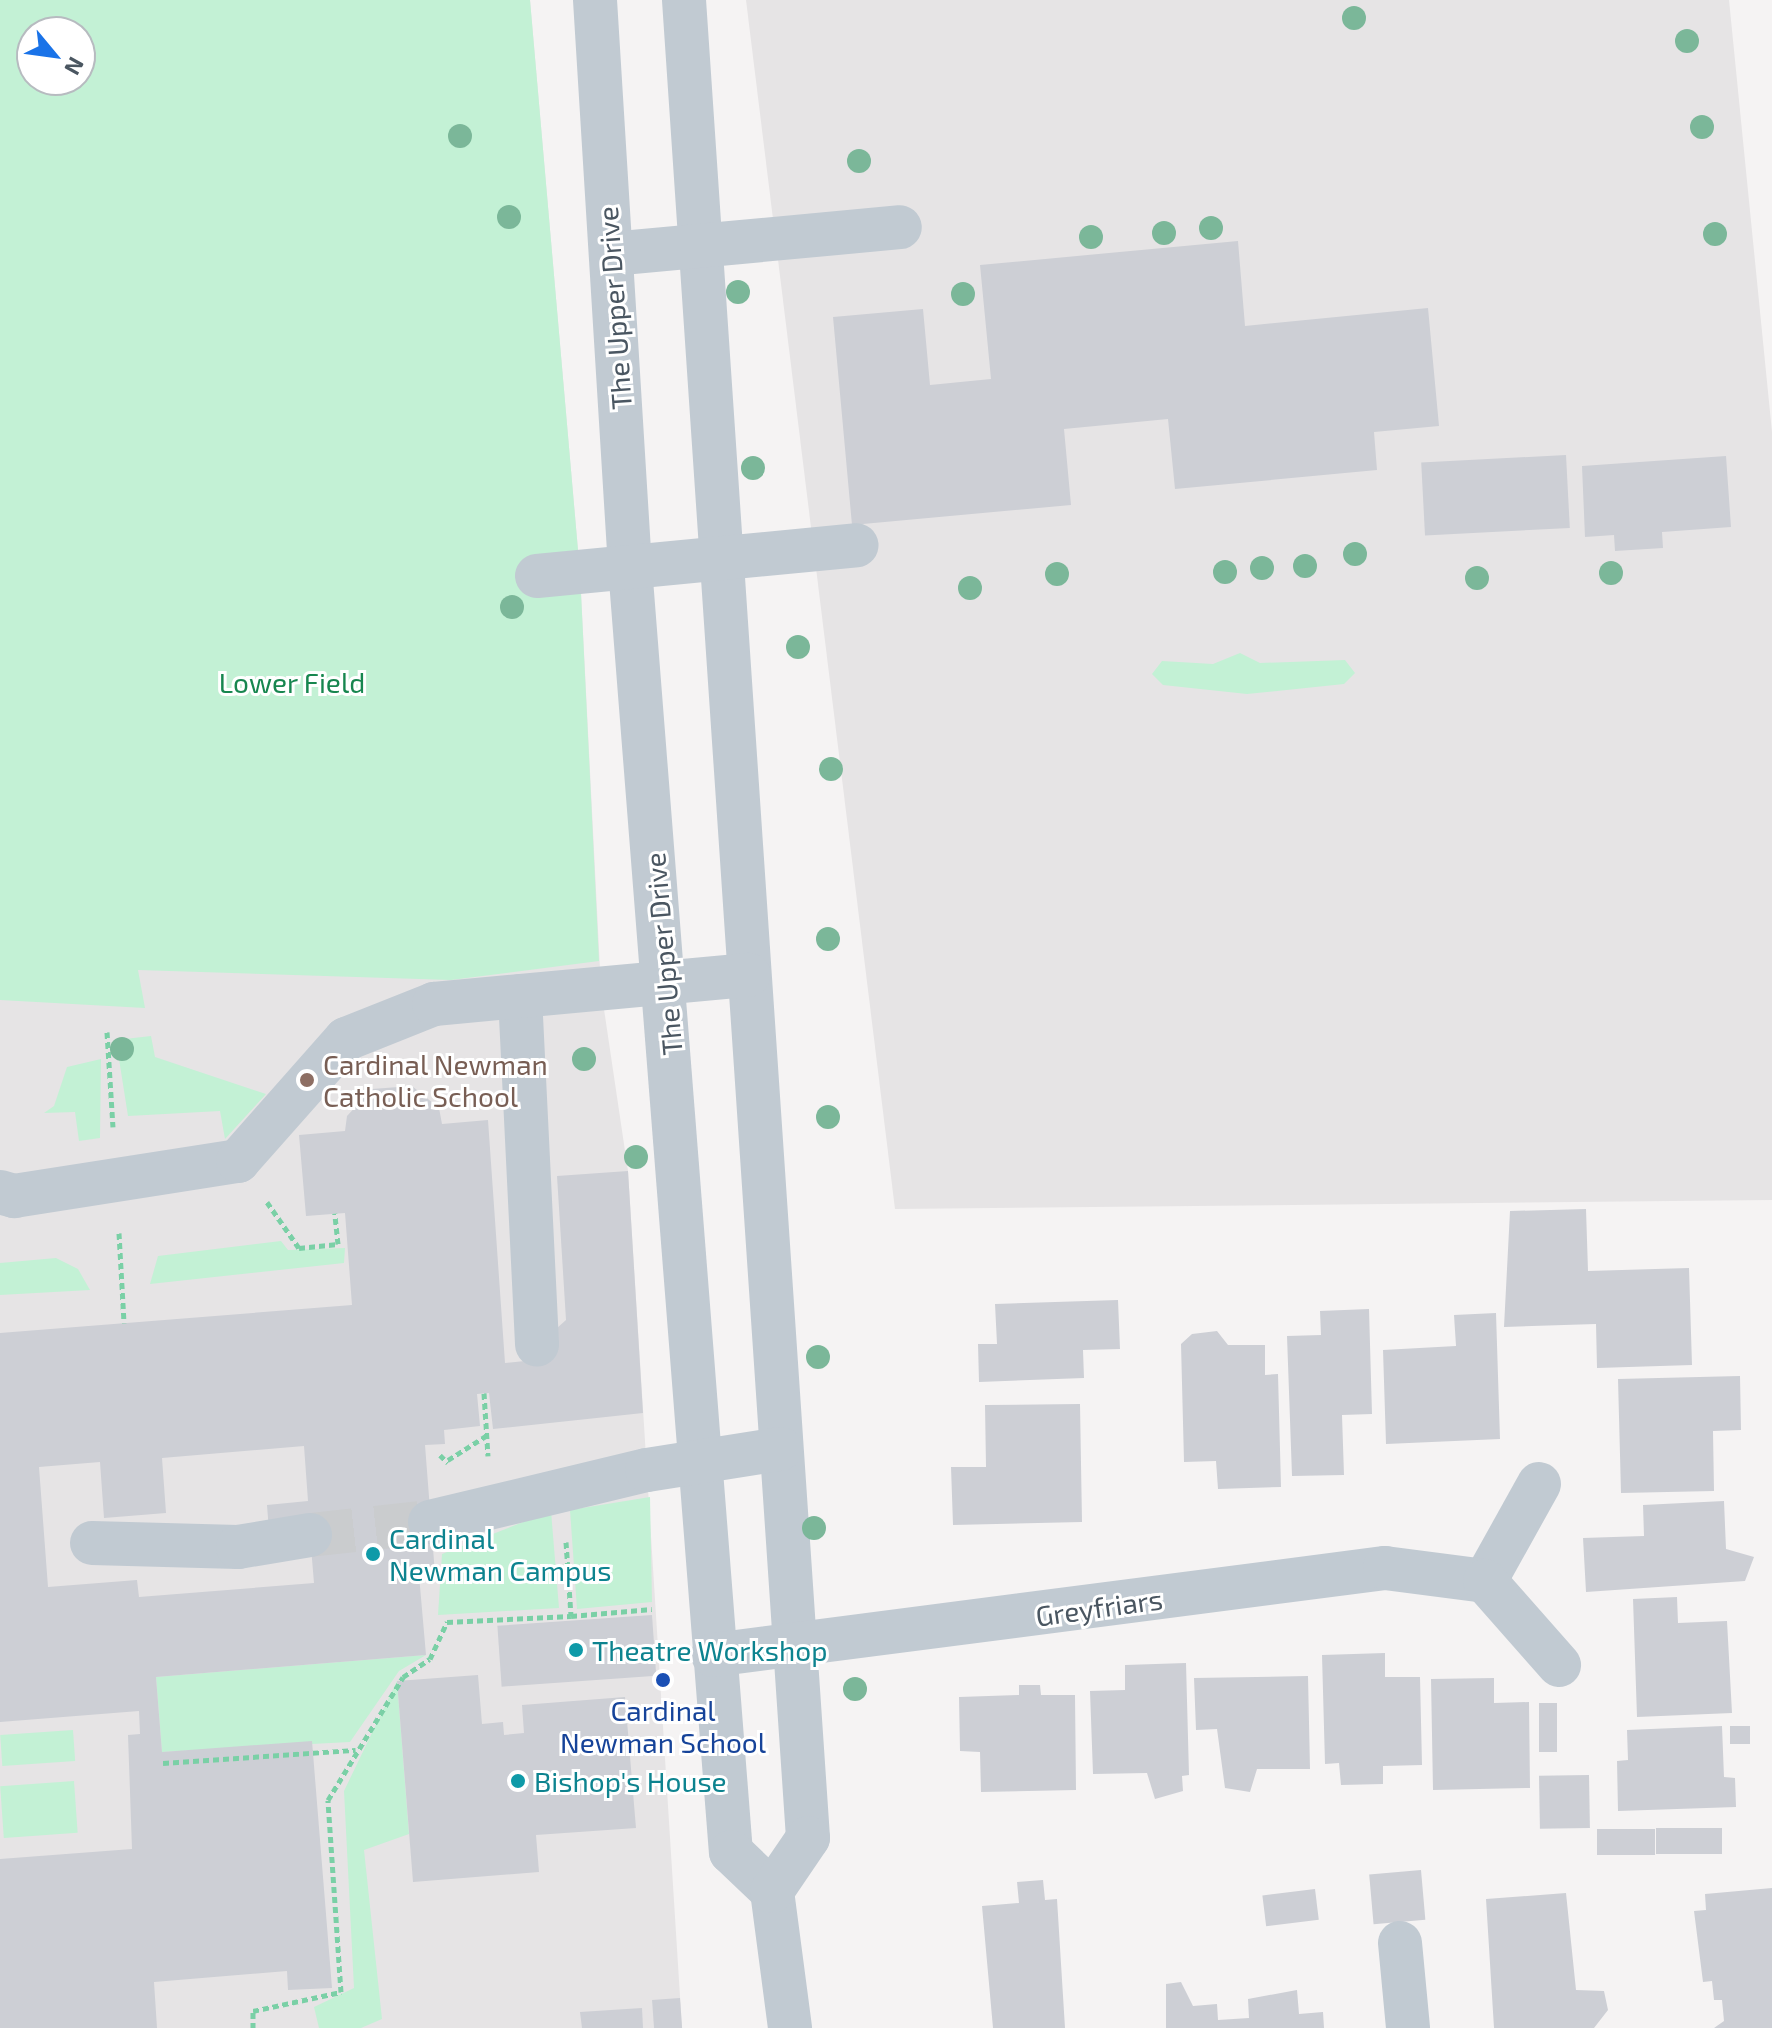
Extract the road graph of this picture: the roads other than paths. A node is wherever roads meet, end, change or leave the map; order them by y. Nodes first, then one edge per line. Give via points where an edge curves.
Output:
1 (595, 0) edge
2 (684, 0) edge
3 (900, 227) dead end
4 (698, 245) junction
5 (611, 254) junction
6 (857, 545) dead end
7 (716, 559) junction
8 (630, 567) junction
9 (537, 576) dead end
10 (749, 975) junction
11 (666, 986) junction
12 (520, 996) junction
13 (0, 1192) edge
14 (537, 1345) dead end
15 (780, 1449) junction
16 (699, 1464) junction
17 (1539, 1484) dead end
18 (430, 1522) tunnel mouth
19 (310, 1535) tunnel mouth
20 (92, 1543) dead end
21 (1485, 1581) junction
22 (794, 1648) junction
23 (713, 1655) junction
24 (1559, 1665) dead end
25 (772, 1891) junction
26 (1400, 1943) dead end
27 (790, 2028) edge
28 (1408, 2028) edge

1 - 5 street, The Upper Drive
2 - 4 street
3 - 4 street
4 - 5 street
4 - 7 street
5 - 8 street, The Upper Drive
6 - 7 street
7 - 8 street
7 - 10 street
8 - 9 street
8 - 11 street, The Upper Drive
10 - 11 street
10 - 15 street
11 - 12 street
11 - 16 street, The Upper Drive
12 - 13 street via 434,1004 346,1039 238,1161 14,1196
12 - 14 street
15 - 16 street
15 - 22 street
16 - 18 street via 562,1489
16 - 23 street, The Upper Drive
17 - 21 street
19 - 20 street via 238,1547
21 - 22 street, Greyfriars via 1385,1568
21 - 24 street
22 - 23 street, Greyfriars
22 - 25 street via 808,1838
23 - 25 street, The Upper Drive via 731,1852
25 - 27 street
26 - 28 street

